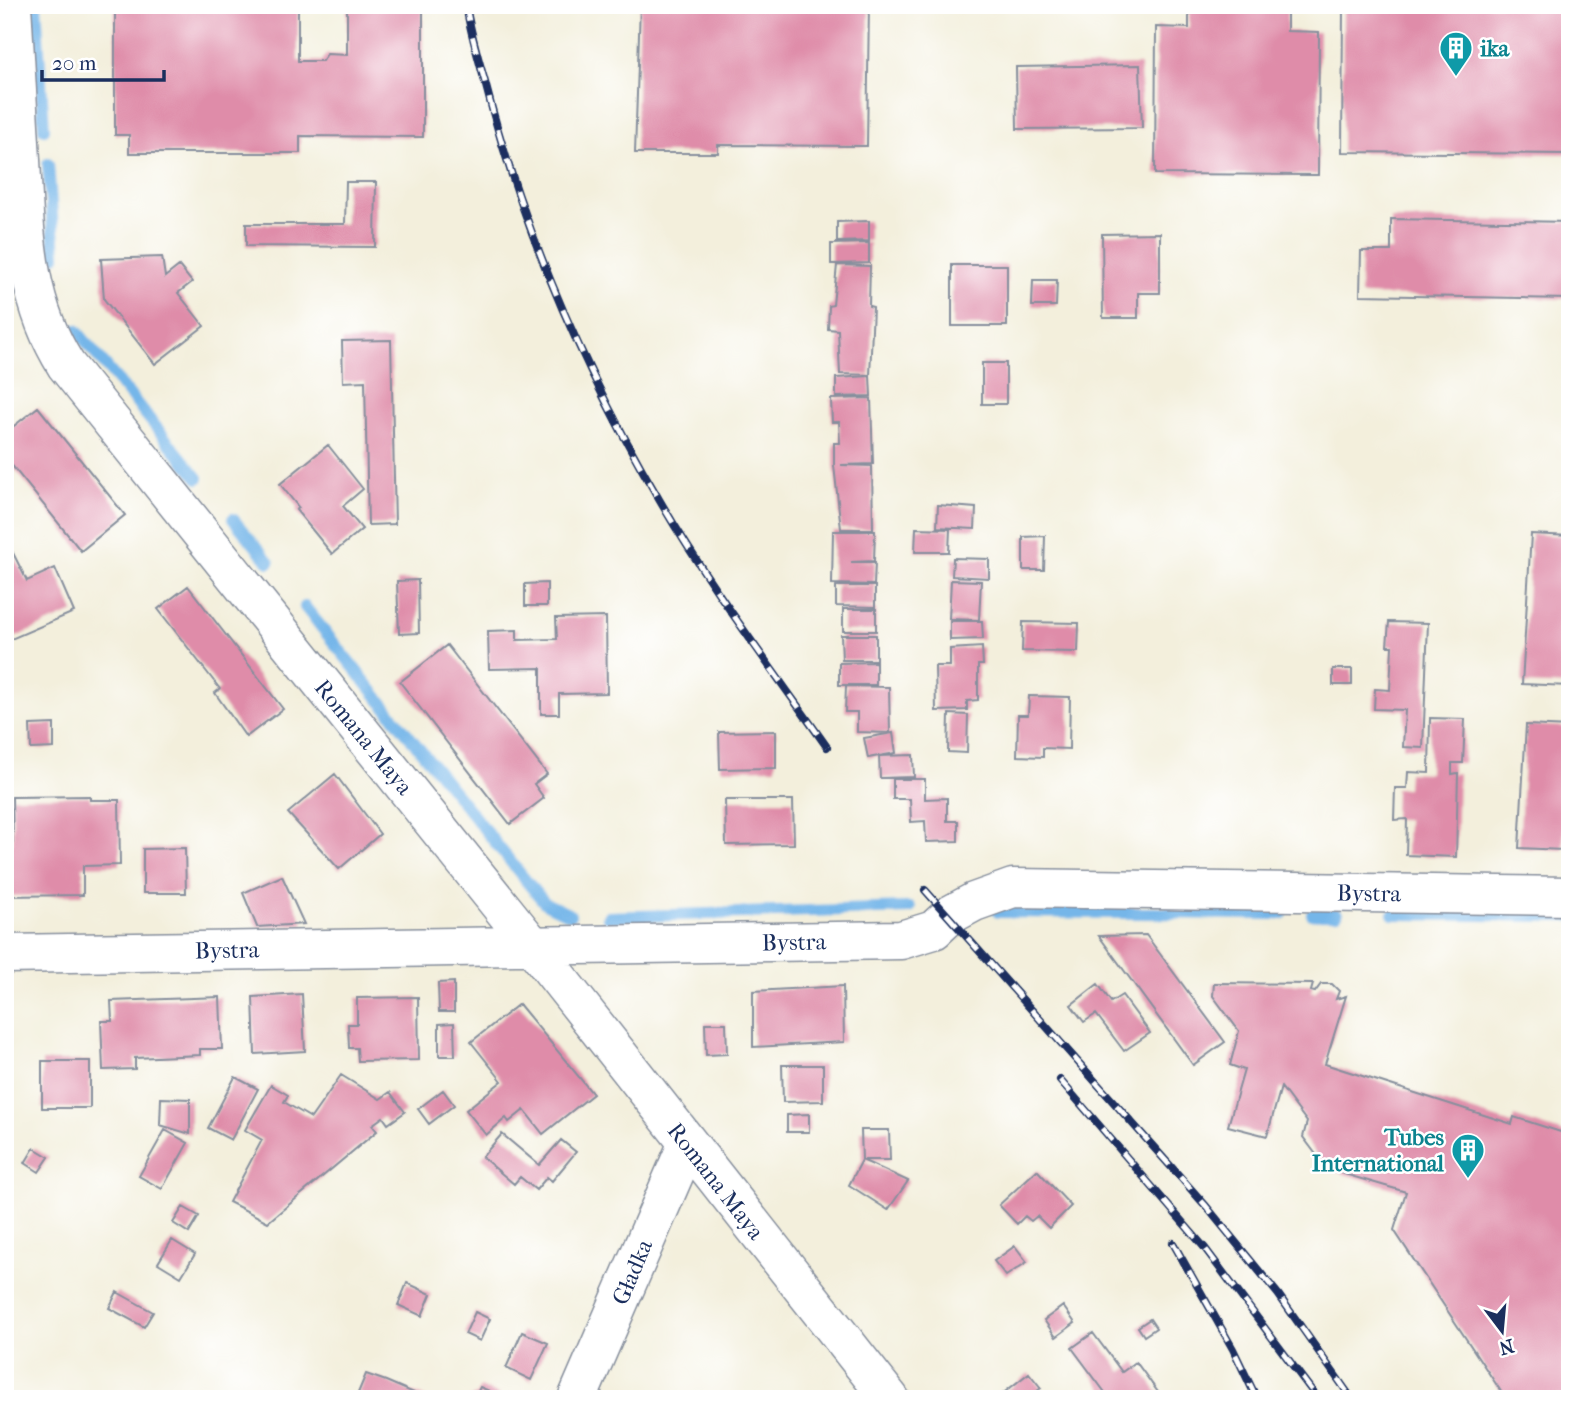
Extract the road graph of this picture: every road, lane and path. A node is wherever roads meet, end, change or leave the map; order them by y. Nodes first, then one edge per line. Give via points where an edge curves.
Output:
1 (12, 5) edge
2 (1570, 896) edge
3 (532, 945) junction
4 (5, 954) edge
5 (687, 1145) junction
6 (577, 1399) edge
7 (890, 1399) edge

1 - 3 street, Romana Maya via 27,248 32,288 51,342
2 - 3 street, Bystra via 1013,888 974,902 934,930 901,940
3 - 4 street, Bystra
3 - 5 street, Romana Maya
5 - 6 street, Gładka
5 - 7 street, Romana Maya

